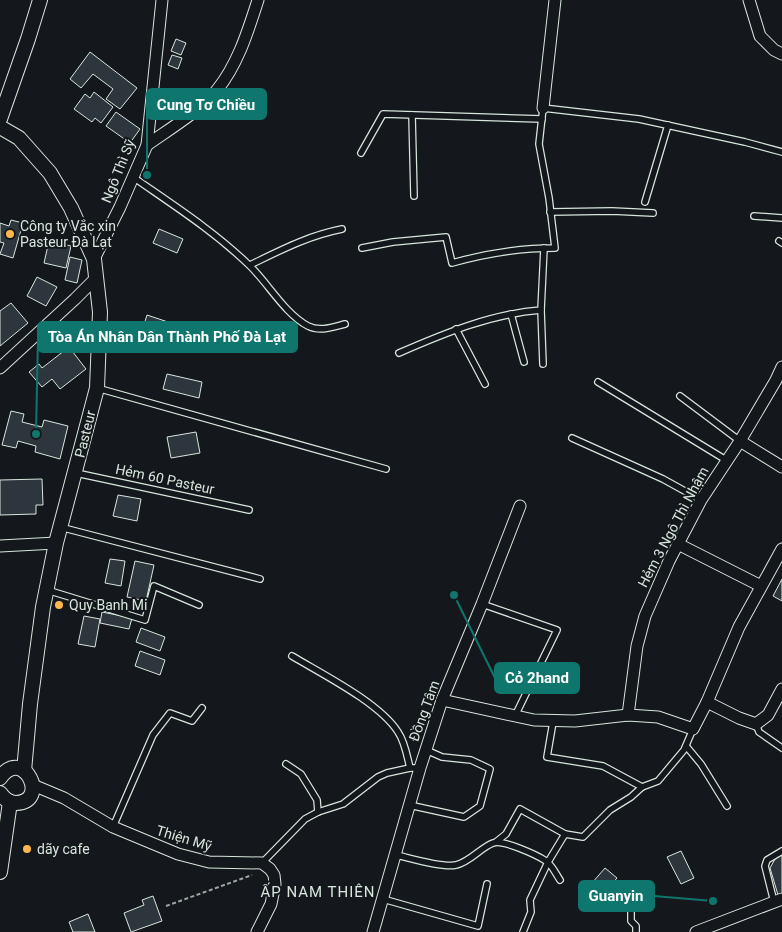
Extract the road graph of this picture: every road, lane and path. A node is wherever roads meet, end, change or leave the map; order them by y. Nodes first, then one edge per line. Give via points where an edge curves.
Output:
1 (40, 0) edge
2 (162, 0) edge
3 (258, 0) edge
4 (555, 0) edge
5 (749, 0) edge
6 (782, 54) edge
7 (543, 114) junction
8 (412, 115) junction
9 (0, 119) edge
10 (668, 125) junction
11 (0, 127) edge
12 (147, 145) junction
13 (782, 152) edge
14 (361, 153) dead end
15 (133, 177) junction
16 (414, 196) dead end
17 (645, 202) dead end
18 (550, 212) junction
19 (653, 213) dead end
20 (754, 216) dead end
21 (782, 218) edge
22 (342, 229) dead end
23 (362, 248) dead end
24 (544, 248) junction
25 (94, 259) junction
26 (250, 266) junction
27 (96, 278) junction
28 (541, 310) junction
29 (511, 314) junction
30 (345, 324) dead end
31 (456, 328) junction
32 (400, 353) dead end
33 (524, 362) dead end
34 (543, 364) dead end
35 (782, 367) edge
36 (0, 368) edge
37 (598, 382) dead end
38 (485, 384) dead end
39 (97, 388) junction
40 (680, 396) dead end
41 (572, 438) dead end
42 (740, 441) junction
43 (726, 460) junction
44 (782, 467) edge
45 (386, 469) dead end
46 (76, 473) junction
47 (701, 500) junction
48 (520, 506) dead end
49 (249, 510) dead end
50 (60, 527) junction
51 (56, 543) junction
52 (678, 544) junction
53 (0, 546) edge
54 (782, 549) edge
55 (260, 579) dead end
56 (761, 586) junction
57 (47, 590) junction
58 (482, 604) junction
59 (199, 605) dead end
60 (292, 656) dead end
61 (782, 689) edge
62 (442, 700) junction
63 (707, 702) junction
64 (202, 708) dead end
65 (628, 715) junction
66 (514, 716) junction
67 (553, 722) junction
68 (756, 724) junction
69 (693, 729) junction
70 (686, 746) junction
71 (782, 748) edge
72 (426, 750) junction
73 (286, 764) dead end
74 (415, 768) junction
75 (24, 771) junction
76 (0, 778) edge
77 (33, 785) junction
78 (642, 787) junction
79 (5, 797) edge
80 (409, 805) junction
81 (726, 806) dead end
82 (318, 812) junction
83 (113, 827) junction
84 (565, 834) junction
85 (496, 842) junction
86 (782, 851) edge
87 (396, 855) junction
88 (548, 862) junction
89 (266, 866) junction
90 (0, 872) edge
91 (560, 880) dead end
92 (487, 884) dead end
93 (621, 886) dead end
94 (383, 899) junction
95 (778, 901) edge
96 (166, 906) dead end
97 (257, 932) edge
98 (373, 932) edge
99 (523, 932) edge
100 (636, 932) edge
101 (696, 932) edge

1 - 9 street
2 - 12 street, Ngô Thì Sỹ
3 - 12 street via 243,44 229,74 216,92
4 - 7 street
5 - 6 street via 760,36
7 - 8 lane
7 - 10 lane via 639,119
7 - 18 lane via 539,144
8 - 14 lane via 383,114
8 - 16 lane
10 - 13 lane
10 - 17 lane
11 - 25 street, Pasteur via 19,138 50,173 71,208
12 - 15 street, Ngô Thì Sỹ
15 - 25 street, Ngô Thì Sỹ
15 - 26 lane via 202,224
18 - 19 lane
18 - 24 lane via 555,248
20 - 21 lane
22 - 26 lane via 317,234
23 - 24 lane via 446,237 452,263 484,254
24 - 28 lane
25 - 27 street, Pasteur
26 - 30 lane via 297,319 310,327 324,329
27 - 36 street
27 - 39 street, Pasteur via 100,312
28 - 29 lane
28 - 34 lane
29 - 31 lane
29 - 33 lane
31 - 32 lane
31 - 38 lane
35 - 42 street, Hẻm 3 Ngô Thì Nhậm
37 - 43 lane
39 - 45 lane
39 - 46 street, Pasteur
40 - 42 lane
41 - 47 lane
42 - 43 street, Hẻm 3 Ngô Thì Nhậm
42 - 44 street
43 - 47 street, Hẻm 3 Ngô Thì Nhậm
46 - 49 lane, Hẻm 60 Pasteur
46 - 50 street, Pasteur
47 - 52 street, Hẻm 3 Ngô Thì Nhậm
48 - 58 street, Đồng Tâm
50 - 51 street, Pasteur
50 - 55 lane
51 - 53 street
51 - 57 street, Pasteur
52 - 56 street
52 - 65 street, Hẻm 3 Ngô Thì Nhậm via 645,616 637,646
54 - 56 street
56 - 63 street via 739,627
57 - 59 lane via 146,620 154,586
57 - 75 street, Pasteur
58 - 62 street, Đồng Tâm
58 - 66 lane via 557,630
60 - 74 lane via 362,698 384,716 398,731
61 - 68 street via 768,715
62 - 66 street
62 - 72 street, Đồng Tâm
63 - 68 street
63 - 69 street
64 - 83 lane via 192,721 170,713 153,735
65 - 67 street
65 - 69 street via 658,717
66 - 67 street
67 - 78 lane via 547,757 603,766
68 - 71 lane via 759,732
69 - 70 lane
70 - 78 lane via 658,781
70 - 81 lane
72 - 74 street, Đồng Tâm
72 - 80 lane via 442,758 471,760 490,769 480,806 464,817
73 - 82 lane via 301,774 317,800
74 - 80 street, Đồng Tâm
74 - 82 lane via 378,777 343,804
75 - 76 street via 13,768
75 - 77 street
77 - 79 street via 26,800 15,803
77 - 83 street, Thiện Mỹ via 64,798
78 - 84 lane via 610,810 583,836
79 - 90 street
80 - 87 street, Đồng Tâm
82 - 89 lane via 305,819
83 - 89 street, Thiện Mỹ via 178,854 209,862
84 - 85 lane via 520,809 506,834
84 - 88 lane
85 - 87 lane via 456,865
85 - 88 lane via 504,842
86 - 95 lane via 767,860 765,866
87 - 94 street, Đồng Tâm
88 - 91 lane
88 - 99 lane via 530,900 531,912
89 - 96 path
89 - 97 street via 274,875 275,884 271,904
92 - 94 lane via 478,926
93 - 100 lane via 631,901 631,920
94 - 98 street, Đồng Tâm
95 - 101 street

